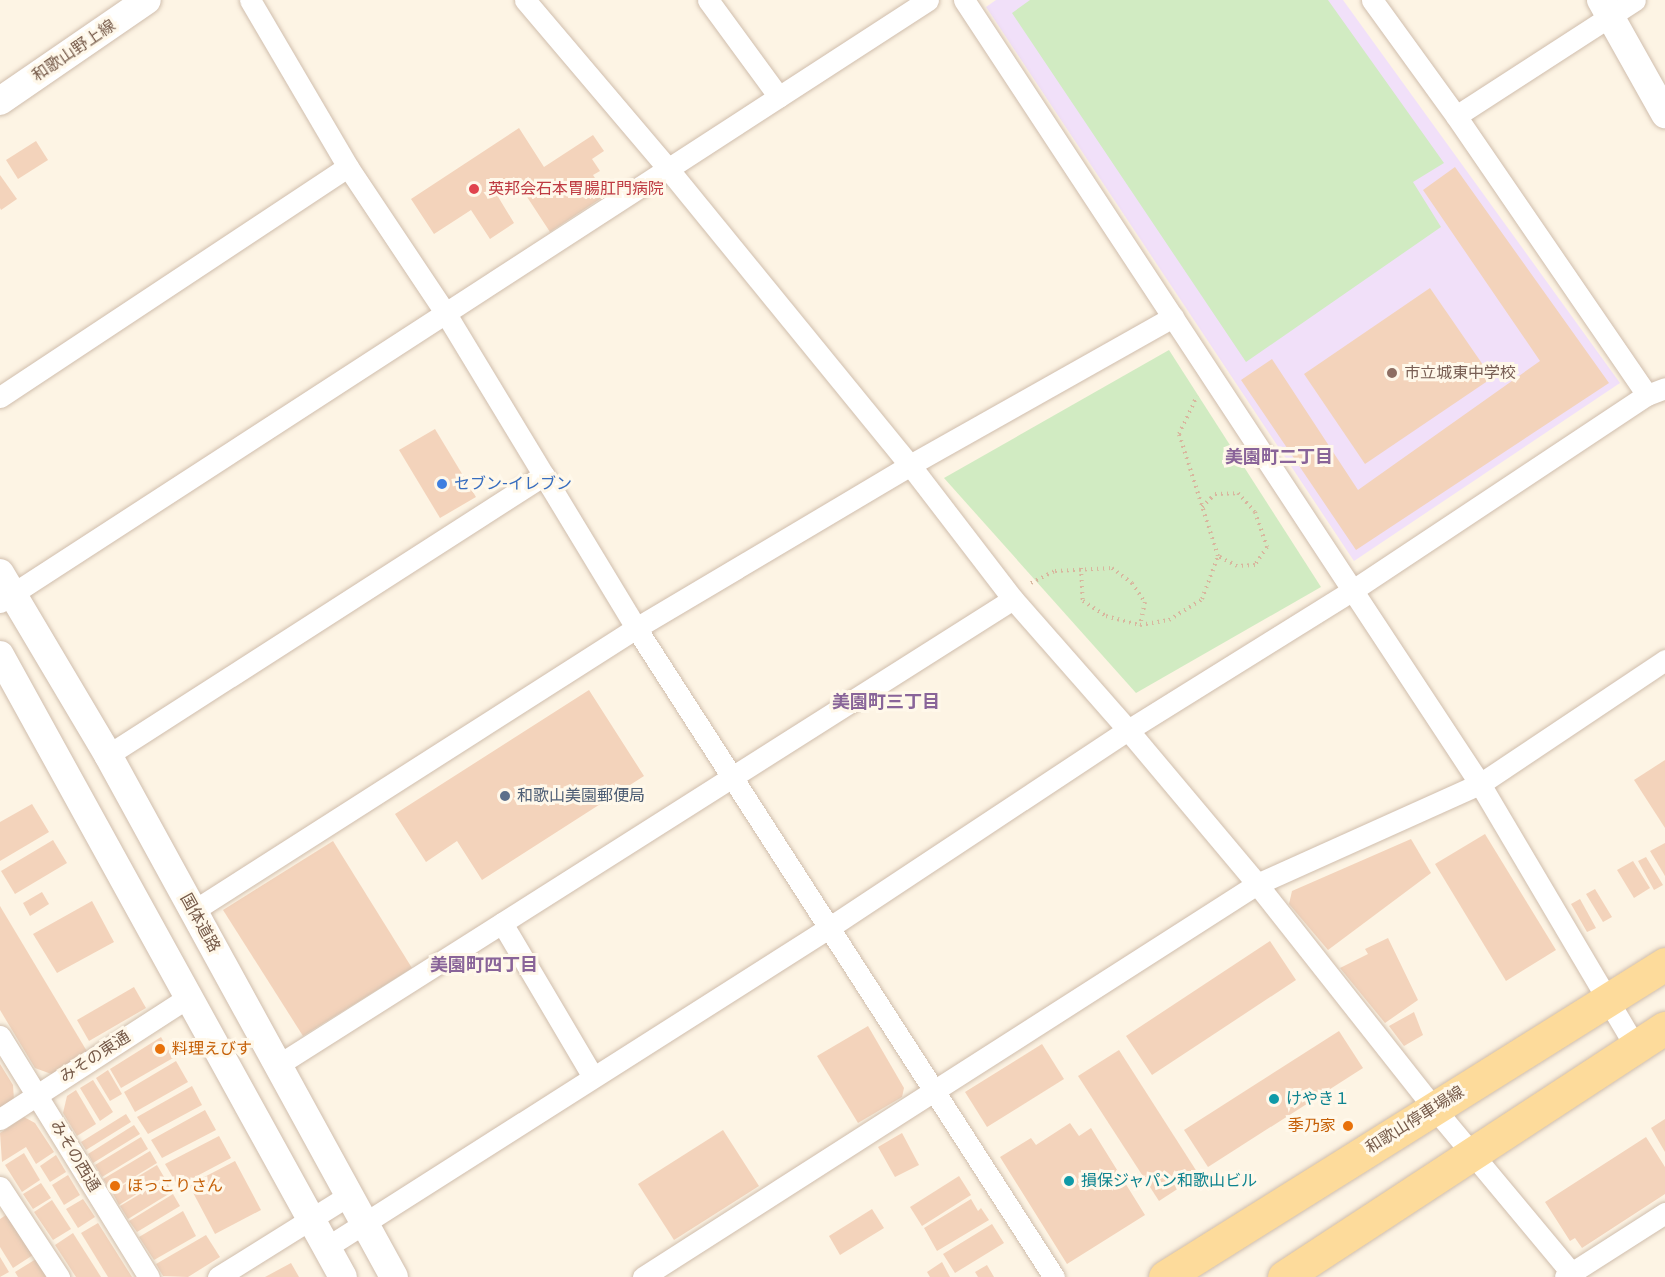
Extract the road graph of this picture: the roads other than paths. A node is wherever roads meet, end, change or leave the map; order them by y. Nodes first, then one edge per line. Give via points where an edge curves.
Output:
1 (147, 0) edge
2 (250, 0) edge
3 (525, 0) edge
4 (708, 0) edge
5 (928, 0) edge
6 (964, 0) edge
7 (1372, 0) edge
8 (1635, 0) edge
9 (1606, 8) edge
10 (779, 98) junction
11 (0, 101) edge
12 (1665, 114) edge
13 (1456, 116) junction
14 (348, 167) junction
15 (669, 170) junction
16 (446, 314) junction
17 (1173, 316) junction
18 (1656, 391) edge
19 (0, 397) edge
20 (910, 465) junction
21 (544, 475) junction
22 (4, 590) edge
23 (1353, 590) junction
24 (1013, 599) junction
25 (636, 628) junction
26 (0, 655) edge
27 (1665, 660) edge
28 (1128, 730) junction
29 (108, 754) junction
30 (733, 776) junction
31 (1480, 784) junction
32 (1257, 884) junction
33 (193, 911) junction
34 (502, 923) junction
35 (830, 927) junction
36 (1665, 964) edge
37 (190, 996) junction
38 (1606, 1001) junction
39 (1665, 1028) edge
40 (0, 1036) edge
41 (1635, 1046) junction
42 (278, 1065) junction
43 (593, 1077) junction
44 (934, 1090) junction
45 (37, 1094) junction
46 (1434, 1108) junction
47 (0, 1119) edge
48 (1472, 1154) junction
49 (0, 1188) edge
50 (349, 1195) junction
51 (1665, 1213) edge
52 (311, 1218) junction
53 (365, 1223) junction
54 (327, 1247) junction
55 (1570, 1276) edge
56 (59, 1277) edge
57 (149, 1277) edge
58 (218, 1277) edge
59 (343, 1277) edge
60 (394, 1277) edge
61 (643, 1277) edge
62 (1054, 1277) edge
63 (1165, 1277) edge
64 (1284, 1277) edge

1 - 11 street, 和歌山野上線
2 - 14 street
3 - 15 street
4 - 10 street
5 - 10 street
6 - 17 street
7 - 13 street
8 - 9 street
9 - 12 street
9 - 13 street
10 - 15 street
13 - 18 street
14 - 16 street
14 - 19 street
15 - 16 street
15 - 20 street
16 - 21 street
16 - 22 street
17 - 20 street
17 - 23 street
18 - 23 street
20 - 24 street
20 - 25 street
21 - 25 street
21 - 29 street
22 - 29 street, 国体道路
23 - 28 street
23 - 31 street
24 - 28 street
24 - 30 street
25 - 30 street
25 - 33 street
26 - 37 street
27 - 31 street
28 - 32 street
28 - 35 street
29 - 33 street, 国体道路
30 - 34 street
30 - 35 street
31 - 32 street
31 - 38 street
32 - 44 street
32 - 46 street
33 - 42 street, 国体道路
34 - 42 street
34 - 43 street
35 - 43 street
35 - 44 street
36 - 38 main road, 和歌山停車場線
37 - 45 street, みその東通
37 - 52 street
38 - 41 street
38 - 46 main road, 和歌山停車場線
39 - 41 main road
40 - 45 street, みその西通
41 - 48 main road
42 - 50 street, 国体道路
43 - 53 street
44 - 61 street
44 - 62 street
45 - 47 street, みその東通
45 - 57 street, みその西通
46 - 48 street
46 - 63 main road, 和歌山停車場線
48 - 55 street
48 - 64 main road
49 - 56 street
50 - 52 street
50 - 53 street, 国体道路
51 - 55 street
52 - 54 street
52 - 58 street
53 - 54 street
53 - 60 street, 国体道路
54 - 59 street

